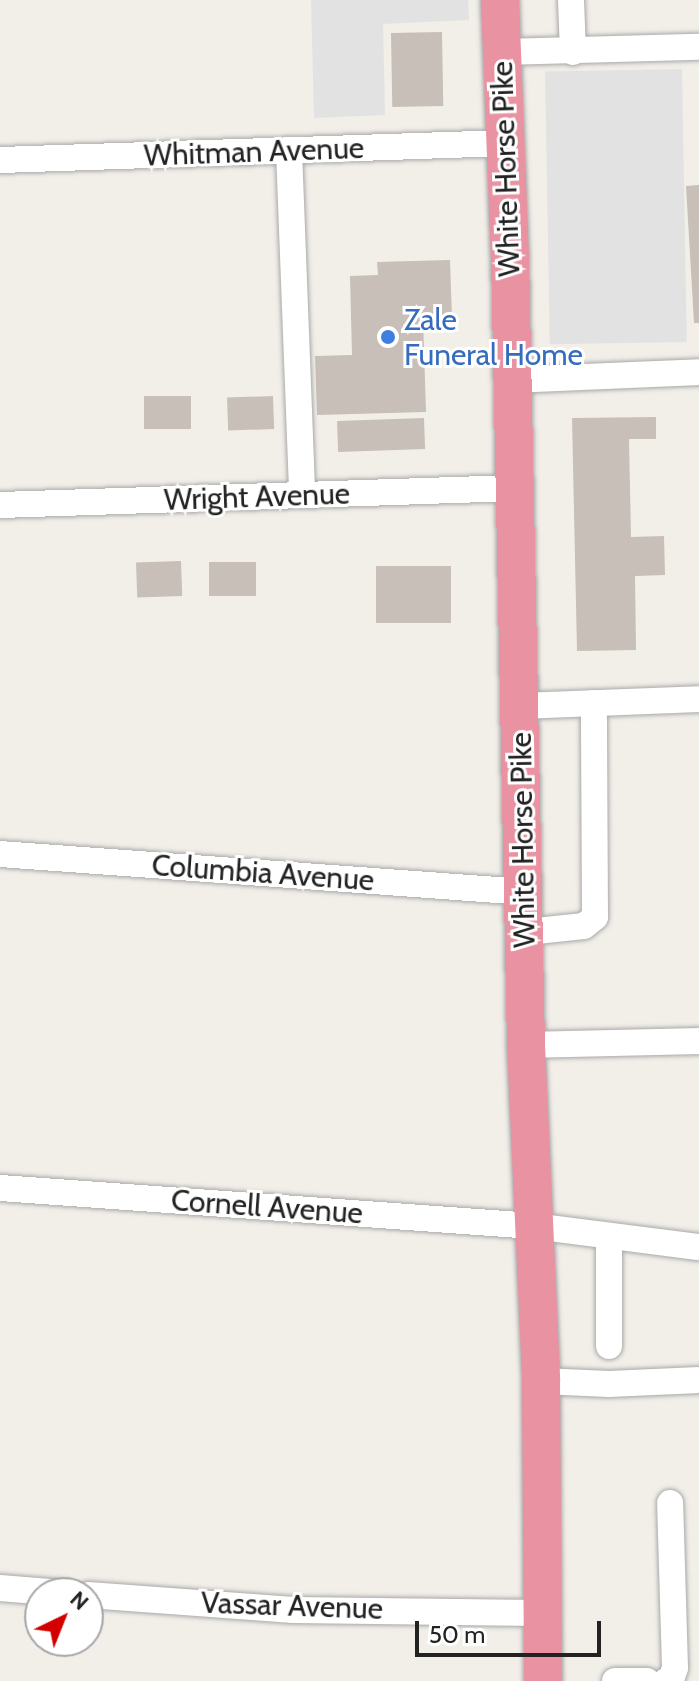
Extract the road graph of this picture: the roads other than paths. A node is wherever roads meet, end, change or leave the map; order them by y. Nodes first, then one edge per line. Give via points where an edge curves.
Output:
1 (500, 0) edge
2 (571, 0) edge
3 (699, 47) edge
4 (502, 52) junction
5 (573, 52) junction
6 (507, 143) junction
7 (289, 151) junction
8 (0, 160) edge
9 (699, 372) edge
10 (512, 380) junction
11 (514, 488) junction
12 (302, 495) junction
13 (0, 505) edge
14 (699, 699) edge
15 (594, 703) junction
16 (520, 706) junction
17 (0, 854) edge
18 (525, 892) junction
19 (527, 932) junction
20 (699, 1041) edge
21 (526, 1045) junction
22 (0, 1188) edge
23 (534, 1226) junction
24 (609, 1237) junction
25 (699, 1247) edge
26 (609, 1346) dead end
27 (699, 1380) edge
28 (541, 1381) junction
29 (670, 1503) dead end
30 (0, 1588) edge
31 (24, 1590) edge
32 (104, 1596) edge
33 (544, 1613) junction
34 (543, 1681) edge
35 (615, 1681) edge
36 (647, 1681) edge
37 (666, 1681) edge

1 - 4 highway, White Horse Pike
2 - 5 street
3 - 5 street
4 - 5 street
4 - 6 highway, White Horse Pike
6 - 7 street, Whitman Avenue
6 - 10 highway, White Horse Pike
7 - 8 street, Whitman Avenue
7 - 12 street
9 - 10 street
10 - 11 highway, White Horse Pike
11 - 12 street, Wright Avenue
11 - 16 highway, White Horse Pike
12 - 13 street, Wright Avenue
14 - 15 street
15 - 16 street
15 - 19 street via 595,917 584,926
16 - 18 highway, White Horse Pike
17 - 18 street, Columbia Avenue
18 - 19 highway, White Horse Pike
19 - 21 highway, White Horse Pike
20 - 21 street
21 - 23 highway, White Horse Pike
22 - 23 street, Cornell Avenue
23 - 24 street, Cornell Avenue
23 - 28 highway, White Horse Pike
24 - 25 street, Cornell Avenue
24 - 26 street
27 - 28 street
28 - 33 highway, White Horse Pike
29 - 37 street via 675,1668
30 - 31 street
32 - 33 street, Vassar Avenue via 293,1610
33 - 34 highway, White Horse Pike
35 - 36 street

